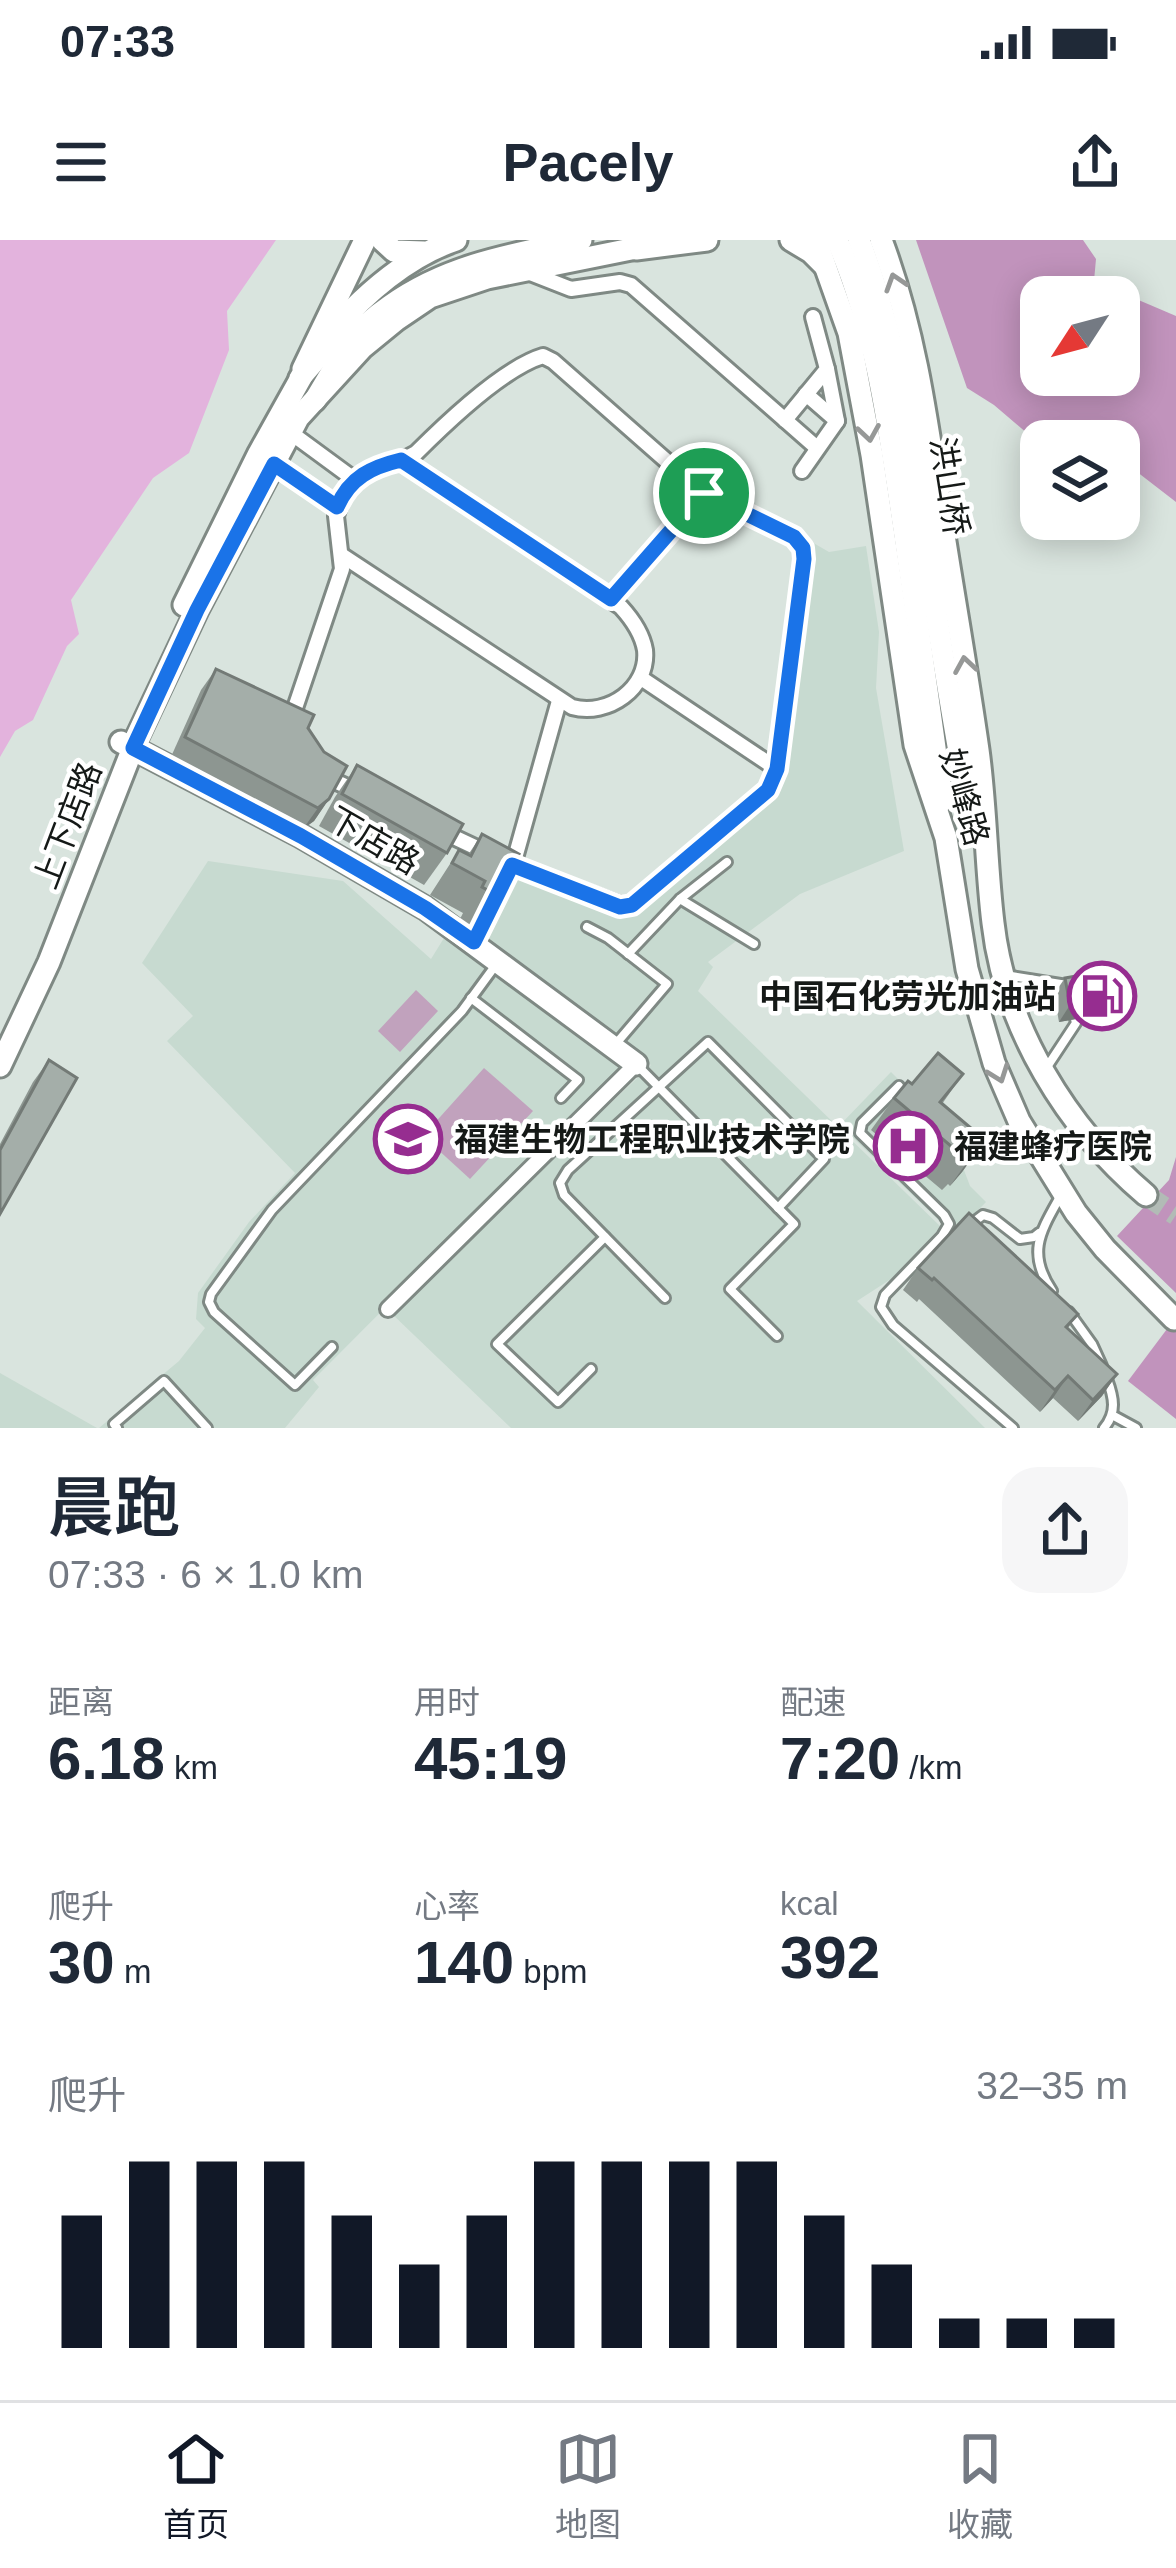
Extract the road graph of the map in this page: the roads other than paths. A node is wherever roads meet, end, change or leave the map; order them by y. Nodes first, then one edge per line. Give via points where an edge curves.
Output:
1 (365, 240) edge
2 (382, 240) edge
3 (456, 240) edge
4 (540, 240) edge
5 (581, 240) edge
6 (673, 240) edge
7 (706, 240) edge
8 (791, 240) edge
9 (816, 240) edge
10 (837, 240) edge
11 (859, 240) edge
12 (881, 240) edge
13 (636, 249) junction
14 (430, 251) junction
15 (827, 269) junction
16 (524, 272) junction
17 (813, 317) dead end
18 (827, 369) junction
19 (299, 378) junction
20 (806, 394) junction
21 (315, 400) junction
22 (287, 420) junction
23 (785, 420) junction
24 (838, 421) junction
25 (818, 448) junction
26 (266, 458) junction
27 (401, 460) junction
28 (802, 471) dead end
29 (356, 480) junction
30 (704, 493) junction
31 (337, 507) junction
32 (343, 556) junction
33 (611, 599) junction
34 (641, 678) junction
35 (559, 701) junction
36 (127, 745) junction
37 (947, 750) junction
38 (777, 769) junction
39 (946, 838) junction
40 (727, 862) dead end
41 (512, 865) junction
42 (680, 899) junction
43 (587, 927) dead end
44 (993, 927) junction
45 (474, 942) junction
46 (754, 944) dead end
47 (628, 954) junction
48 (498, 961) junction
49 (1004, 975) junction
50 (471, 998) junction
51 (0, 1036) edge
52 (613, 1047) junction
53 (636, 1064) junction
54 (0, 1066) edge
55 (1044, 1071) junction
56 (659, 1086) junction
57 (898, 1086) edge
58 (561, 1098) dead end
59 (1062, 1193) junction
60 (1146, 1195) tunnel mouth
61 (778, 1208) junction
62 (965, 1231) edge
63 (1040, 1232) junction
64 (604, 1237) junction
65 (1037, 1280) edge
66 (1051, 1289) junction
67 (665, 1298) dead end
68 (388, 1309) dead end
69 (1174, 1319) edge
70 (777, 1336) dead end
71 (332, 1347) dead end
72 (591, 1369) dead end
73 (1112, 1415) junction
74 (117, 1428) edge
75 (207, 1428) edge
76 (1013, 1428) edge
77 (1104, 1428) edge
78 (1136, 1428) edge

1 - 19 main road
2 - 14 main road via 404,253
3 - 14 main road
4 - 19 main road via 454,262 404,285
5 - 21 main road via 482,261 415,289 356,335
6 - 13 main road
7 - 13 main road
8 - 15 main road
9 - 15 main road, 妙峰路
10 - 37 main road via 861,300 884,406
11 - 37 main road, 洪山桥 via 900,384
44 -> 12 main road, 妙峰路 via 981,771 925,400
13 - 16 main road
14 - 19 main road via 355,308
15 -> 39 main road, 妙峰路 via 866,415 919,763
16 - 21 main road via 430,297 363,347
16 - 23 street via 571,289 631,285
17 - 18 street
18 - 20 street
18 - 24 street
19 - 22 main road, 上下店路
20 - 23 street
20 - 24 street
21 - 22 main road
22 - 26 main road, 上下店路
22 - 29 street
23 - 25 street
24 - 25 street
25 - 28 street
26 - 31 street
26 - 36 main road, 上下店路
27 - 29 street
27 - 30 street via 543,356
27 - 33 street
29 - 31 street
30 - 33 street
30 - 38 street via 803,548
31 - 32 street
32 - 35 street
32 - 41 street via 294,715 308,761 334,782
33 - 34 street via 642,639
34 - 35 street via 596,709
34 - 38 street
35 - 41 street
36 - 45 main road, 下店路 via 301,836
36 - 51 main road, 上下店路
36 - 54 main road, 上下店路 via 49,962
37 - 39 main road
37 - 44 main road
38 - 41 street via 768,790 626,908
39 -> 59 main road, 妙峰路 via 994,1064
40 - 42 lane
41 - 45 street
42 - 46 lane
42 - 47 lane
43 - 47 lane
44 - 49 main road, 妙峰路
45 - 48 main road, 下店路
47 - 52 lane via 667,984
48 - 50 lane
48 - 52 main road, 下店路
49 - 55 main road, 妙峰路
49 - 55 lane via 1068,985 1076,1023
50 - 58 lane via 578,1079
50 - 71 lane via 272,1210 211,1294 214,1312 296,1385
52 - 53 main road, 下店路
53 - 56 lane
53 - 68 street
55 - 60 main road, 妙峰路 via 1094,1143
56 - 61 lane
56 - 61 lane via 708,1042 824,1159
56 - 64 lane via 562,1177 564,1196
57 - 76 lane via 860,1133 949,1224 880,1306
59 - 63 lane
59 - 69 main road, 妙峰路
61 - 70 lane via 794,1224 730,1289
62 - 63 lane via 983,1215 1020,1239
63 - 66 lane via 1038,1260
64 - 67 lane
64 - 72 lane via 497,1344 558,1402
65 - 66 lane
66 - 73 lane via 1092,1343
73 - 77 lane
73 - 78 lane
74 - 75 lane via 164,1381

